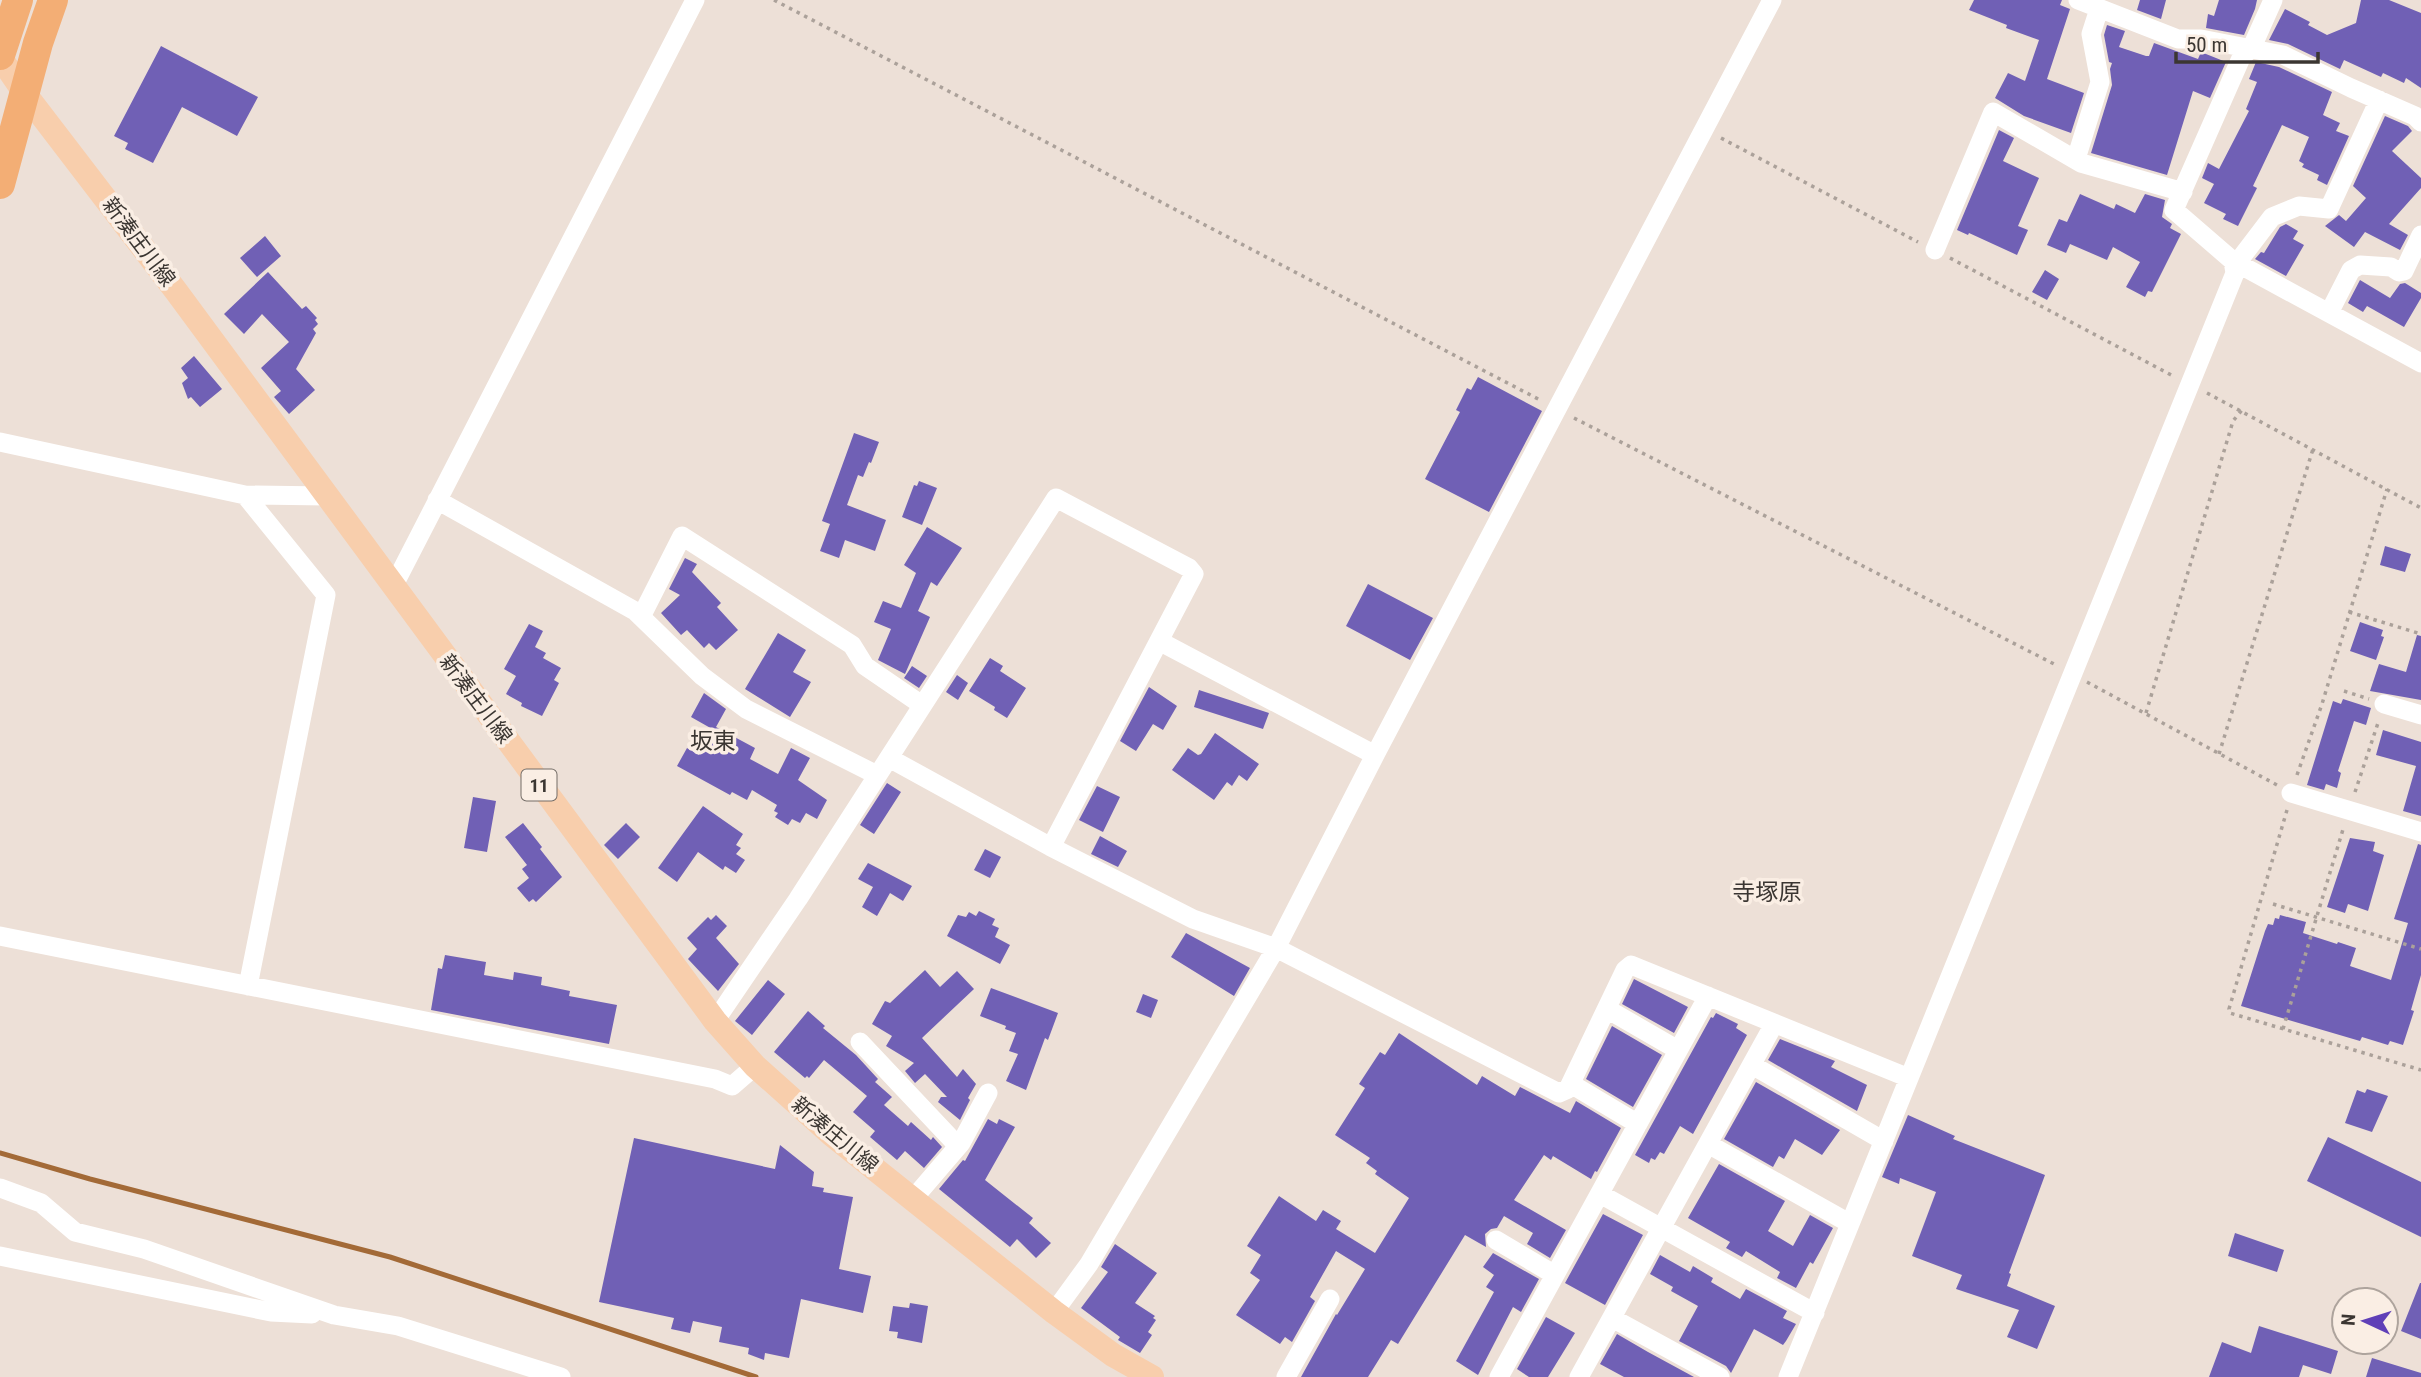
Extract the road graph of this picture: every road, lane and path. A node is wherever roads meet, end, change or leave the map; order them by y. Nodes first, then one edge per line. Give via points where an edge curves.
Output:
1 (18, 0) edge
2 (53, 0) edge
3 (695, 0) edge
4 (774, 0) edge
5 (1772, 0) edge
6 (2078, 0) edge
7 (2273, 0) edge
8 (2099, 9) junction
9 (2252, 47) junction
10 (0, 56) edge
11 (26, 95) junction
12 (2379, 100) junction
13 (2421, 122) edge
14 (1705, 130) junction
15 (2076, 159) junction
16 (0, 184) edge
17 (2183, 192) junction
18 (2421, 236) edge
19 (1935, 250) junction
20 (2235, 262) junction
21 (2329, 313) junction
22 (2421, 363) edge
23 (2190, 385) junction
24 (1556, 409) junction
25 (2242, 410) junction
26 (0, 442) edge
27 (2314, 449) junction
28 (2386, 489) junction
29 (245, 495) junction
30 (327, 496) junction
31 (437, 500) junction
32 (2421, 508) edge
33 (393, 587) junction
34 (2349, 612) junction
35 (641, 617) junction
36 (2421, 634) edge
37 (1159, 641) junction
38 (2073, 674) junction
39 (2344, 691) dead end
40 (2384, 704) junction
41 (922, 705) junction
42 (2146, 713) junction
43 (2421, 715) edge
44 (2220, 754) junction
45 (1375, 755) junction
46 (889, 758) junction
47 (877, 775) junction
48 (2291, 793) junction
49 (2349, 809) junction
50 (2421, 832) edge
51 (1051, 846) junction
52 (2273, 904) dead end
53 (2318, 918) junction
54 (0, 936) edge
55 (1276, 948) junction
56 (2421, 949) edge
57 (248, 985) junction
58 (1708, 996) junction
59 (1607, 1009) junction
60 (715, 1021) junction
61 (1774, 1024) junction
62 (2283, 1029) junction
63 (860, 1042) dead end
64 (1678, 1050) junction
65 (1752, 1065) junction
66 (755, 1066) junction
67 (2421, 1070) edge
68 (1909, 1078) junction
69 (1565, 1088) junction
70 (988, 1093) dead end
71 (1638, 1124) junction
72 (1884, 1141) junction
73 (1708, 1144) junction
74 (958, 1146) junction
75 (0, 1188) edge
76 (1600, 1194) junction
77 (913, 1199) junction
78 (1849, 1223) junction
79 (1662, 1228) junction
80 (1496, 1240) dead end
81 (0, 1256) edge
82 (1555, 1275) junction
83 (1330, 1299) dead end
84 (1054, 1312) junction
85 (1815, 1313) junction
86 (334, 1315) junction
87 (1612, 1318) junction
88 (561, 1377) edge
89 (1152, 1377) edge
90 (1286, 1377) edge
91 (1499, 1377) edge
92 (1579, 1377) edge
93 (1720, 1377) edge
94 (1788, 1377) edge

1 - 10 highway
2 - 11 highway
3 - 31 street
4 - 24 path
5 - 14 street
6 - 8 street
7 - 9 street
8 - 9 street via 2178,40
8 - 15 street via 2091,34 2101,82
9 - 12 street via 2283,55
9 - 17 street via 2241,58
10 - 11 main road, 新湊庄川線 / 11
11 - 16 highway
11 - 30 main road, 新湊庄川線 / 11
12 - 13 street
12 - 20 street via 2329,209 2299,206 2273,217
14 - 19 path
14 - 24 street
15 - 17 street
15 - 19 street via 1993,112
17 - 20 street via 2174,210
18 - 21 street via 2404,271 2360,265 2351,270
19 - 23 path
20 - 21 street
20 - 23 street via 2235,273
21 - 22 street
23 - 25 path
23 - 38 street
24 - 38 path
24 - 45 street
25 - 27 path
25 - 42 path via 2233,421
26 - 29 street
27 - 28 path
27 - 44 path
28 - 32 path
28 - 34 path
29 - 30 street
29 - 57 street via 326,595
30 - 33 main road, 新湊庄川線 / 11
31 - 33 street
31 - 35 street
33 - 60 main road, 新湊庄川線 / 11
34 - 36 path
34 - 48 path
35 - 41 street via 682,536 852,645 865,666
35 - 47 street via 702,676 746,709
37 - 41 street via 1194,574 1056,498
37 - 45 street
37 - 51 street
38 - 42 path
38 - 68 street
39 - 40 path
40 - 43 street
40 - 49 path
41 - 46 street
42 - 44 path
44 - 48 path
45 - 55 street
46 - 47 street
46 - 51 street
47 - 60 street
48 - 49 street
48 - 62 path via 2229,1009
49 - 50 street
49 - 53 path
51 - 55 street via 1193,919
52 - 53 path
53 - 56 path
53 - 62 path
54 - 57 street
55 - 69 street
55 - 84 street via 1089,1264
57 - 66 street via 732,1086
58 - 59 street via 1630,965
58 - 61 street
58 - 64 street
59 - 64 street
59 - 69 street
60 - 66 main road, 新湊庄川線 / 11
61 - 65 street
61 - 68 street
62 - 67 path
63 - 74 street
64 - 71 street
65 - 72 street
65 - 73 street
66 - 77 main road, 新湊庄川線 / 11
68 - 72 street
69 - 71 street
70 - 74 street
71 - 76 street
72 - 78 street
73 - 78 street
73 - 79 street
74 - 77 street
75 - 86 street via 41,1203 75,1232 144,1249
76 - 79 street
76 - 82 street
77 - 84 main road, 新湊庄川線 / 11
78 - 85 street
79 - 85 street
79 - 87 street
80 - 82 street
81 - 86 street via 271,1312
82 - 91 street
83 - 90 street
84 - 89 main road, 新湊庄川線 / 11
85 - 94 street
86 - 88 street via 398,1326
87 - 92 street
87 - 93 street

